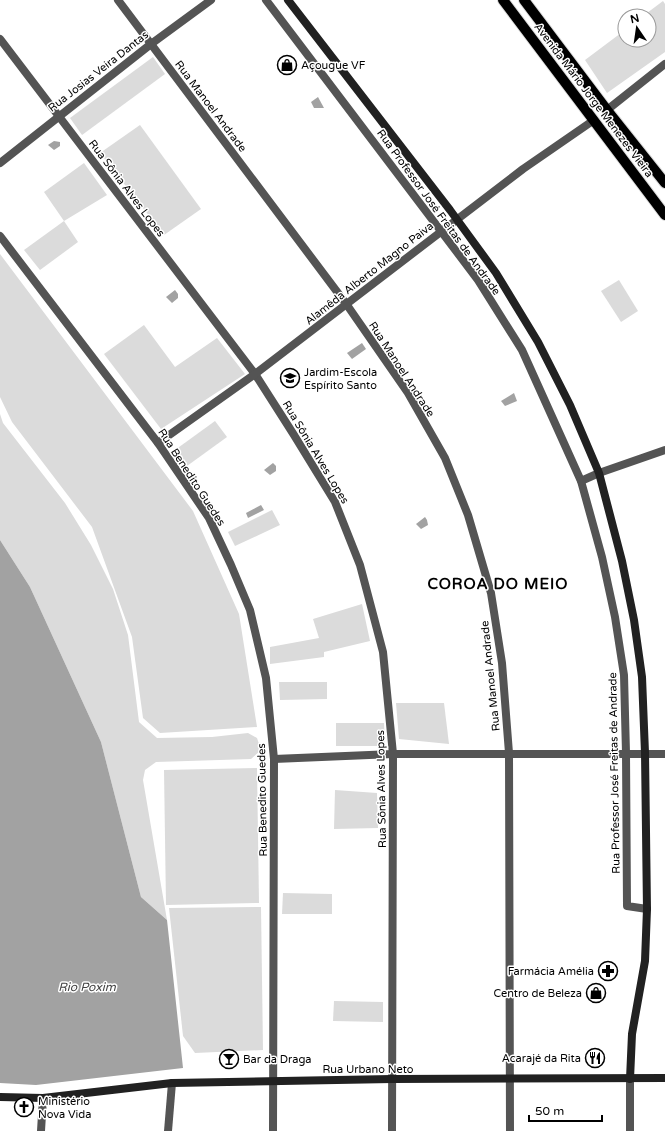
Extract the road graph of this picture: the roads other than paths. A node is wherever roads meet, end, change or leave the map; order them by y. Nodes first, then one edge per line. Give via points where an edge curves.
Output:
1 (118, 0) edge
2 (211, 0) edge
3 (266, 0) edge
4 (288, 0) edge
5 (503, 0) edge
6 (524, 0) edge
7 (550, 36) junction
8 (0, 39) edge
9 (151, 44) junction
10 (537, 44) junction
11 (665, 64) edge
12 (607, 110) junction
13 (58, 116) junction
14 (594, 120) junction
15 (0, 163) edge
16 (665, 183) edge
17 (665, 215) edge
18 (457, 220) junction
19 (442, 231) junction
20 (0, 236) edge
21 (347, 304) junction
22 (255, 374) junction
23 (158, 443) junction
24 (665, 450) edge
25 (599, 473) junction
26 (581, 481) junction
27 (509, 753) junction
28 (626, 753) junction
29 (646, 753) junction
30 (393, 754) junction
31 (665, 754) edge
32 (274, 759) junction
33 (647, 909) junction
34 (665, 1078) edge
35 (392, 1079) junction
36 (630, 1079) junction
37 (510, 1080) junction
38 (273, 1081) junction
39 (172, 1083) junction
40 (0, 1097) edge
41 (43, 1098) junction
42 (41, 1131) edge
43 (168, 1131) edge
44 (274, 1131) edge
45 (392, 1131) edge
46 (510, 1131) edge
47 (630, 1131) edge

1 - 9 street, Rua Manoel Andrade
2 - 9 street, Rua Josias Veira Dantas
3 - 19 street, Rua Professor José Freitas de Andrade
4 - 18 street, Rua Professor José Freitas de Andrade
5 - 10 main road, Avenida Mário Jorge Menezes Vieira
6 - 7 main road, Avenida Mário Jorge Menezes Vieira
7 - 10 main road
7 - 12 main road, Avenida Mário Jorge Menezes Vieira
8 - 13 street, Rua Sônia Alves Lopes
9 - 13 street, Rua Josias Veira Dantas
9 - 21 street, Rua Manoel Andrade
10 - 14 main road, Avenida Mário Jorge Menezes Vieira
11 - 12 street
12 - 16 main road, Avenida Mário Jorge Menezes Vieira
13 - 15 street, Rua Josias Veira Dantas
13 - 22 street, Rua Sônia Alves Lopes
14 - 17 main road, Avenida Mário Jorge Menezes Vieira
14 - 18 street, Alamêda Alberto Magno Paiva via 523,168
18 - 19 street, Alamêda Alberto Magno Paiva
18 - 25 street, Rua Professor José Freitas de Andrade via 496,273 538,342 570,405
19 - 21 street, Alamêda Alberto Magno Paiva
19 - 26 street, Rua Professor José Freitas de Andrade via 478,280 522,350
20 - 23 street, Rua Benedito Guedes
21 - 22 street, Alamêda Alberto Magno Paiva
21 - 27 street, Rua Manoel Andrade via 408,393 445,458 468,515 491,593 502,663
22 - 23 street, Alamêda Alberto Magno Paiva
22 - 30 street, Rua Sônia Alves Lopes via 335,502 360,565 383,652
23 - 32 street, Rua Benedito Guedes via 208,518 250,610 266,678
24 - 25 street
25 - 26 street
25 - 29 street, Rua Professor José Freitas de Andrade via 634,620 642,677
26 - 28 street, Rua Professor José Freitas de Andrade via 615,617 624,675
27 - 28 street
27 - 30 street
27 - 37 street, Rua Manoel Andrade
28 - 29 street
28 - 33 street, Rua Professor José Freitas de Andrade via 627,906
29 - 31 street
29 - 33 street, Rua Professor José Freitas de Andrade
30 - 32 street
30 - 35 street, Rua Sônia Alves Lopes
32 - 38 street, Rua Benedito Guedes
33 - 36 street, Rua Professor José Freitas de Andrade via 645,961 632,1034
34 - 36 street, Rua Urbano Neto
35 - 37 street, Rua Urbano Neto
35 - 38 street, Rua Urbano Neto
35 - 45 street, Rua Sônia Alves Lopes
36 - 37 street, Rua Urbano Neto
36 - 47 street
37 - 46 street, Rua Manoel Andrade
38 - 39 street, Rua Urbano Neto
38 - 44 street, Rua Benedito Guedes
39 - 41 street, Rua Urbano Neto
39 - 43 street
40 - 41 street, Rua Urbano Neto
41 - 42 street

